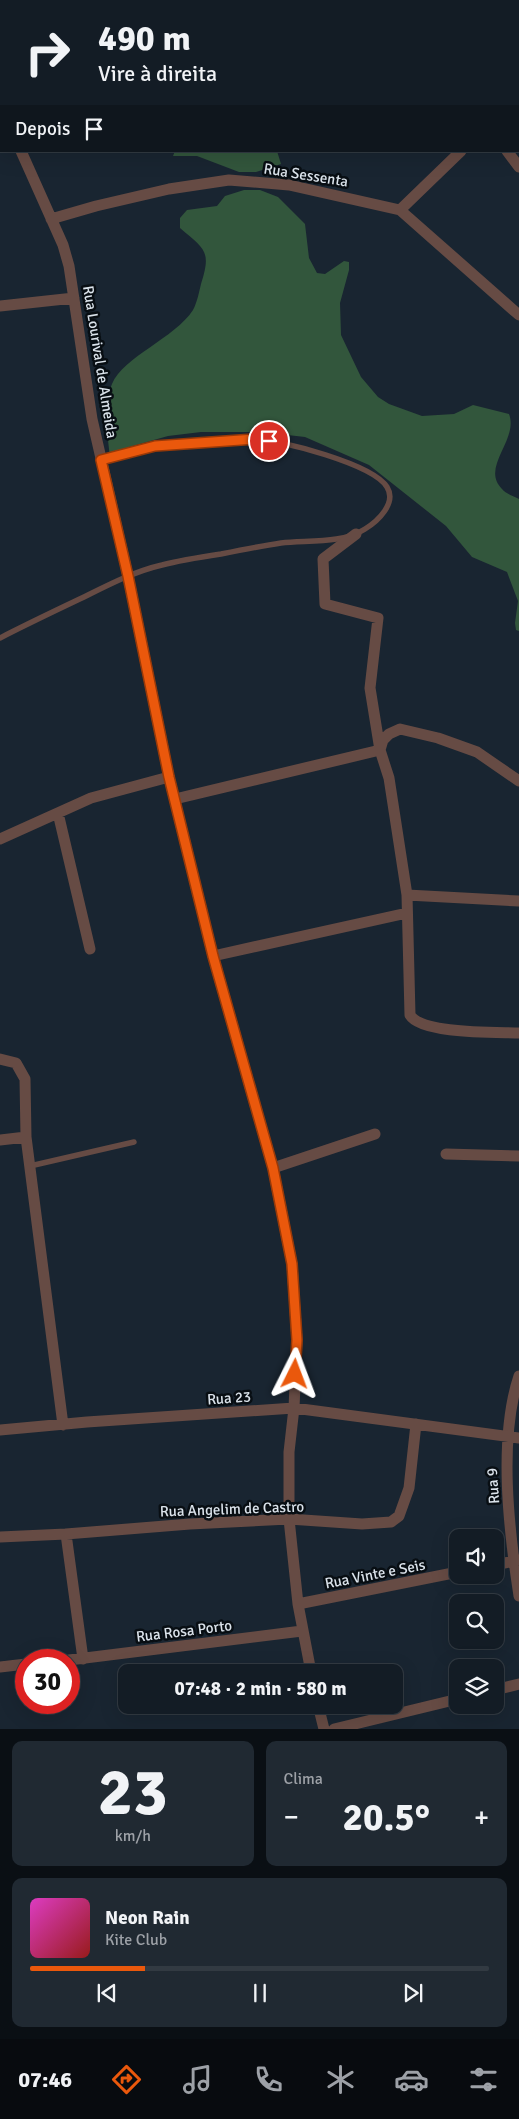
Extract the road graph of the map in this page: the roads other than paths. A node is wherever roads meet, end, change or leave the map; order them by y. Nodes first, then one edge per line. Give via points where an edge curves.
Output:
1 (21, 152) edge
2 (460, 152) edge
3 (507, 152) edge
4 (519, 167) edge
5 (400, 210) junction
6 (51, 219) junction
7 (74, 298) junction
8 (0, 306) edge
9 (519, 315) edge
10 (101, 460) junction
11 (356, 534) junction
12 (128, 576) junction
13 (0, 638) edge
14 (380, 750) junction
15 (169, 777) junction
16 (519, 781) edge
17 (175, 800) junction
18 (58, 813) junction
19 (0, 839) edge
20 (407, 895) junction
21 (519, 901) edge
22 (407, 913) junction
23 (90, 949) dead end
24 (213, 956) junction
25 (519, 1033) edge
26 (0, 1058) edge
27 (375, 1134) dead end
28 (26, 1137) junction
29 (0, 1140) edge
30 (134, 1142) dead end
31 (446, 1154) dead end
32 (519, 1156) edge
33 (30, 1166) junction
34 (273, 1168) junction
35 (519, 1376) edge
36 (294, 1408) junction
37 (416, 1424) junction
38 (63, 1425) junction
39 (0, 1430) edge
40 (513, 1438) edge
41 (288, 1519) junction
42 (66, 1534) junction
43 (0, 1537) edge
44 (516, 1561) edge
45 (449, 1574) edge
46 (519, 1596) edge
47 (298, 1604) junction
48 (302, 1631) junction
49 (80, 1659) edge
50 (83, 1659) junction
51 (309, 1664) edge
52 (15, 1665) edge
53 (0, 1667) edge
54 (519, 1684) edge
55 (504, 1688) edge
56 (449, 1701) edge
57 (320, 1714) edge
58 (324, 1729) edge
59 (334, 1729) edge

1 - 6 street, Rua Lourival de Almeida
2 - 5 street
3 - 4 street
5 - 6 street, Rua Sessenta via 289,184 229,180 96,206
5 - 9 street, Rua Sessenta
6 - 7 street, Rua Lourival de Almeida via 70,266
7 - 8 street
7 - 10 street, Rua Lourival de Almeida
10 - 11 lane via 155,446 255,439 322,453 365,470 388,488 391,497 386,508
10 - 12 street, Rua Lourival de Almeida
11 - 12 lane via 279,543 161,565
11 - 14 street via 323,560 325,604 378,618 370,688
12 - 13 lane
12 - 15 street, Rua Lourival de Almeida
14 - 16 street via 388,734 400,729 409,730 477,752
14 - 17 street
14 - 20 street via 389,778
15 - 17 street, Rua Lourival de Almeida
15 - 18 street via 91,798
17 - 24 street, Rua Lourival de Almeida
18 - 19 street
18 - 23 street
20 - 21 street
20 - 22 street
22 - 24 street
22 - 25 street via 408,1006 411,1018 430,1027
24 - 34 street, Rua Lourival de Almeida
26 - 28 street via 16,1063 26,1079
27 - 34 street
28 - 29 street
28 - 33 street
30 - 33 lane
31 - 32 street
33 - 38 street
34 - 36 street, Rua Lourival de Almeida via 292,1264 297,1340
35 - 40 street, Rua 9 via 514,1392
36 - 37 street, Rua 23
36 - 38 street, Rua 23
36 - 41 street, Rua Lourival de Almeida via 289,1452
37 - 40 street, Rua 23
37 - 41 street, Rua Angelim de Castro via 409,1488 396,1519 379,1524
38 - 39 street, Rua 23
40 - 44 street, Rua 9 via 506,1453
41 - 42 street, Rua Angelim de Castro
41 - 47 street, Rua Lourival de Almeida
42 - 43 street, Rua Angelim de Castro
42 - 50 street
44 - 46 street, Rua 9
45 - 47 street, Rua Vinte e Seis
47 - 48 street, Rua Lourival de Almeida
48 - 50 street, Rua Rosa Porto
48 - 51 street, Rua Lourival de Almeida
49 - 50 street, Rua Rosa Porto
52 - 53 street
54 - 55 street
56 - 59 street
57 - 58 street

